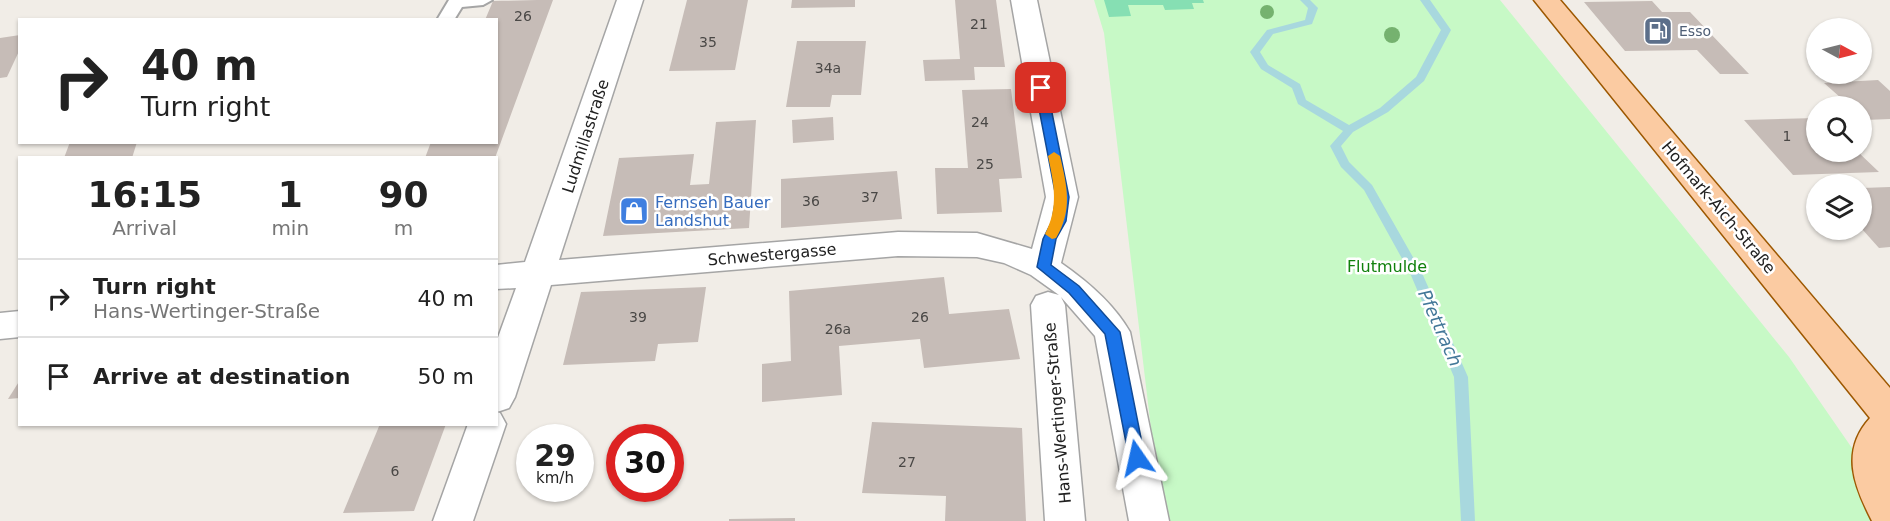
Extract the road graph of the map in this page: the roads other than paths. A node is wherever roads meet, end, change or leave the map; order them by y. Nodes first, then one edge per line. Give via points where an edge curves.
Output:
1 (483, 0) edge
2 (630, 0) edge
3 (1024, 0) edge
4 (1547, 0) edge
5 (446, 18) edge
6 (1043, 267) junction
7 (540, 273) junction
8 (498, 277) edge
9 (1048, 305) dead end
10 (18, 324) edge
11 (0, 326) edge
12 (498, 391) edge
13 (1890, 415) edge
14 (1890, 422) edge
15 (486, 426) edge
16 (1890, 514) edge
17 (453, 521) edge
18 (1065, 521) edge
19 (1149, 521) edge

1 - 5 lane via 456,2
2 - 7 street, Ludmillastraße
3 - 6 street via 1062,197 1059,221 1049,239
4 - 13 main road, Hofmark-Aich-Straße
6 - 7 street, Schwestergasse via 977,245 898,244
6 - 19 street, Schwestergasse via 1074,289 1112,332
7 - 8 street, Schwestergasse
7 - 12 street, Ludmillastraße
9 - 18 street, Hans-Wertinger-Straße
10 - 11 street
14 - 16 main road via 1873,441 1874,485
15 - 17 street

